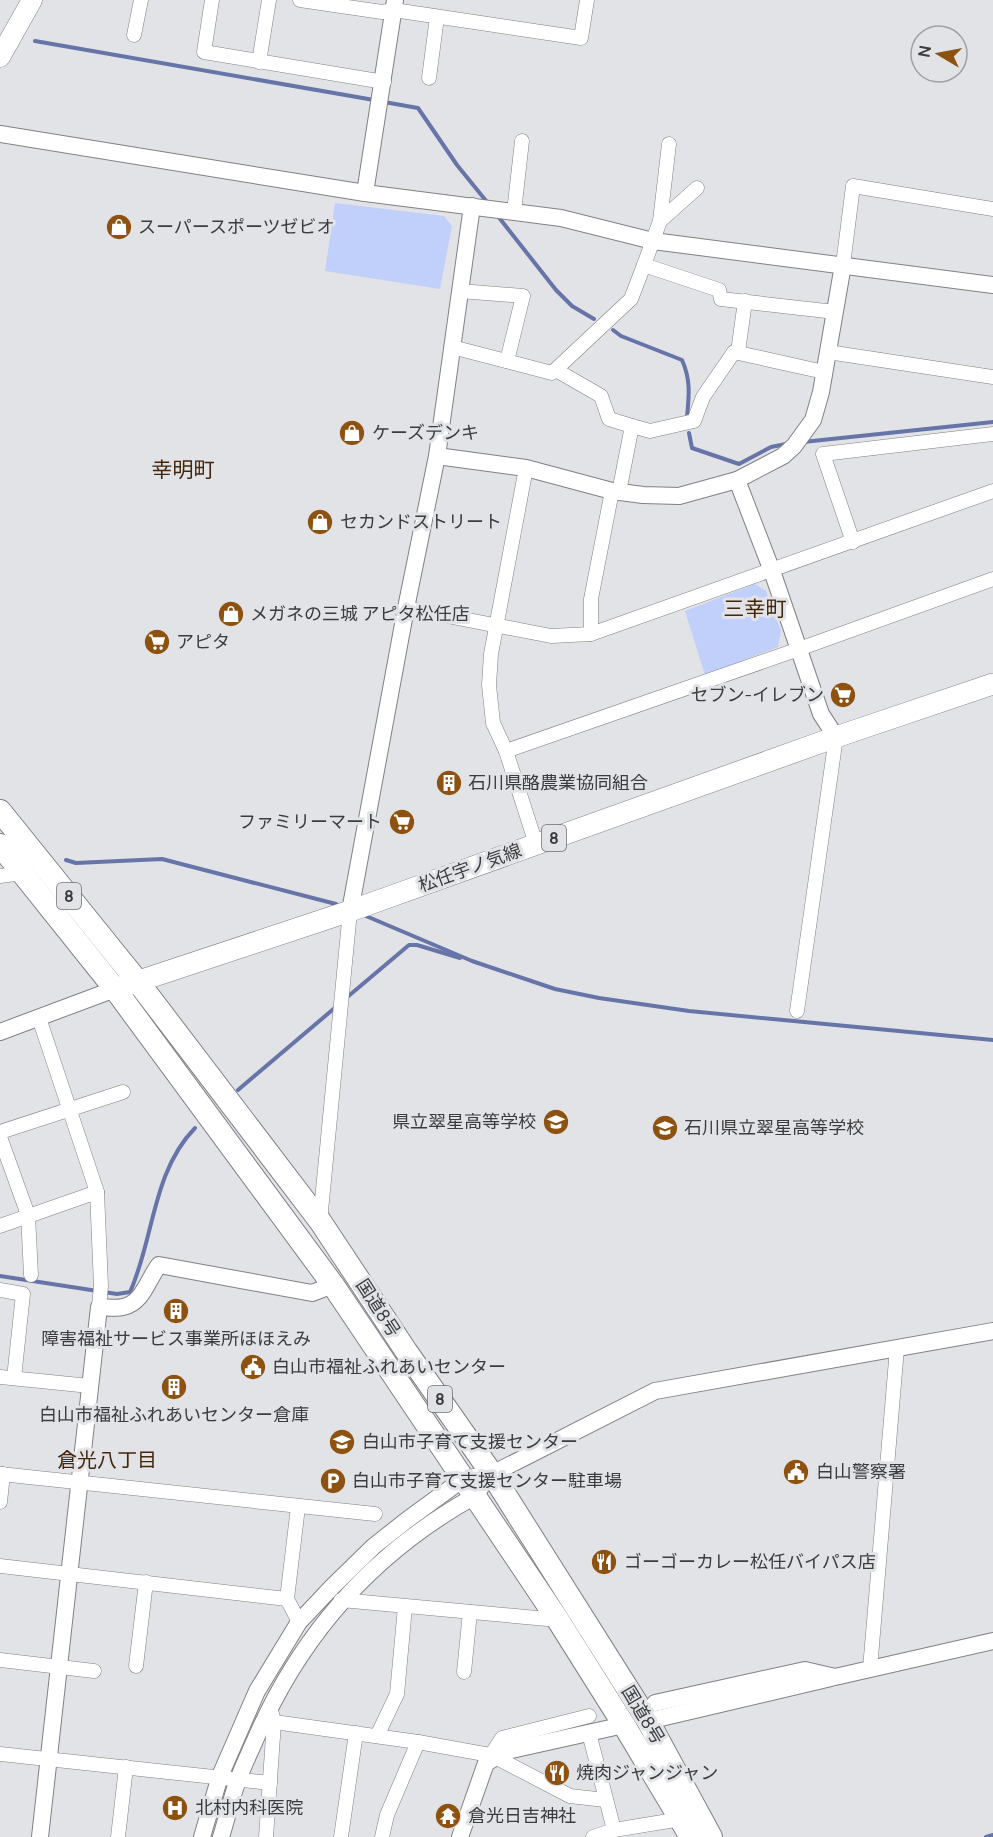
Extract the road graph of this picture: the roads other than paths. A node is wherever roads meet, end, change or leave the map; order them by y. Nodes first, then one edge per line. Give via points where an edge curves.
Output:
1 (32, 0) edge
2 (141, 0) edge
3 (212, 0) edge
4 (269, 0) edge
5 (300, 0) edge
6 (587, 0) edge
7 (329, 2) edge
8 (394, 5) edge
9 (437, 17) junction
10 (134, 35) dead end
11 (0, 57) edge
12 (259, 62) junction
13 (429, 78) dead end
14 (382, 93) junction
15 (0, 134) edge
16 (522, 141) dead end
17 (669, 144) dead end
18 (697, 189) dead end
19 (365, 194) junction
20 (476, 207) junction
21 (993, 208) edge
22 (506, 211) junction
23 (660, 221) junction
24 (653, 241) junction
25 (644, 265) junction
26 (843, 265) junction
27 (993, 285) edge
28 (460, 291) junction
29 (745, 301) junction
30 (835, 312) junction
31 (452, 347) junction
32 (738, 352) junction
33 (828, 352) junction
34 (507, 361) junction
35 (555, 370) junction
36 (825, 372) junction
37 (993, 377) edge
38 (632, 426) junction
39 (993, 434) edge
40 (436, 456) junction
41 (526, 468) junction
42 (737, 480) junction
43 (616, 491) junction
44 (993, 491) edge
45 (853, 542) junction
46 (772, 571) junction
47 (993, 579) edge
48 (406, 608) junction
49 (497, 626) junction
50 (591, 634) junction
51 (799, 650) junction
52 (993, 684) edge
53 (836, 737) junction
54 (506, 751) junction
55 (0, 811) edge
56 (536, 844) junction
57 (0, 845) edge
58 (11, 874) edge
59 (350, 910) junction
60 (138, 982) junction
61 (115, 989) junction
62 (797, 1011) dead end
63 (39, 1018) junction
64 (0, 1032) edge
65 (123, 1092) dead end
66 (70, 1109) junction
67 (0, 1132) edge
68 (0, 1137) edge
69 (97, 1192) junction
70 (28, 1215) junction
71 (320, 1221) junction
72 (0, 1226) edge
73 (31, 1275) dead end
74 (333, 1285) junction
75 (0, 1290) edge
76 (100, 1297) junction
77 (993, 1331) edge
78 (897, 1348) junction
79 (7, 1377) edge
80 (90, 1386) junction
81 (2, 1474) edge
82 (492, 1474) junction
83 (79, 1483) junction
84 (469, 1487) junction
85 (0, 1502) edge
86 (298, 1507) junction
87 (375, 1514) dead end
88 (0, 1566) edge
89 (70, 1575) junction
90 (146, 1582) junction
91 (287, 1599) junction
92 (341, 1600) junction
93 (405, 1607) junction
94 (470, 1612) junction
95 (558, 1620) junction
96 (299, 1622) junction
97 (993, 1641) edge
98 (0, 1660) edge
99 (59, 1666) junction
100 (136, 1666) dead end
101 (870, 1669) junction
102 (94, 1671) dead end
103 (464, 1672) dead end
104 (651, 1712) junction
105 (272, 1714) junction
106 (589, 1724) junction
107 (624, 1725) junction
108 (356, 1733) junction
109 (377, 1736) junction
110 (418, 1742) junction
111 (0, 1754) edge
112 (50, 1758) junction
113 (490, 1758) junction
114 (126, 1767) junction
115 (220, 1776) junction
116 (238, 1779) junction
117 (270, 1783) junction
118 (605, 1800) junction
119 (686, 1828) edge
120 (614, 1830) junction
121 (464, 1836) edge
122 (40, 1837) edge
123 (118, 1837) edge
124 (202, 1837) edge
125 (221, 1837) edge
126 (266, 1837) edge
127 (341, 1837) edge
128 (381, 1837) edge
129 (592, 1837) edge
130 (711, 1837) edge

1 - 11 main road
2 - 10 street
3 - 12 street via 204,52
4 - 12 street
5 - 7 street
6 - 9 street via 581,38
7 - 8 street via 382,12
8 - 9 street
8 - 14 street
9 - 13 street
12 - 14 street
14 - 19 street
15 - 19 street
16 - 22 street
17 - 23 street
18 - 23 street
19 - 20 street
20 - 22 street
20 - 28 street
21 - 26 street via 853,186
22 - 24 street via 561,218
23 - 24 street
24 - 25 street
24 - 26 street
25 - 29 street via 719,290 721,298
25 - 35 street via 631,299
26 - 27 street
26 - 30 street
28 - 31 street
28 - 34 street via 529,297
29 - 30 street
29 - 32 street
30 - 33 street
31 - 34 street
31 - 40 street
32 - 36 street
32 - 38 street via 734,351 703,397 694,421 650,431
33 - 36 street
33 - 37 street
34 - 35 street via 552,373
35 - 38 street via 601,396 609,418
36 - 42 street via 813,420 794,446
38 - 43 street
39 - 45 street via 823,454
40 - 41 street
40 - 48 street
41 - 43 street
41 - 49 street
42 - 43 street via 679,496
42 - 46 street
43 - 50 street via 591,599
44 - 45 street
45 - 46 street
46 - 50 street
46 - 51 street
47 - 51 street
48 - 49 street
48 - 59 street
49 - 50 street via 551,636
49 - 54 street via 490,654 489,685 494,723
51 - 53 street via 821,714
51 - 54 street
52 - 53 main road, 松任宇ノ気線 / 8
53 - 56 main road, 松任宇ノ気線 / 8
53 - 62 street
54 - 56 street
55 - 60 highway, 国道8号 / 8
56 - 59 main road, 松任宇ノ気線 / 8
57 - 58 highway, 国道8号 / 8
58 - 61 highway, 国道8号 / 8
59 - 60 main road, 松任宇ノ気線 / 8
59 - 71 street
60 - 61 main road, 松任宇ノ気線 / 8
60 - 71 highway, 国道8号 / 8
61 - 63 street
61 - 74 highway, 国道8号 / 8
63 - 64 street
63 - 66 street
65 - 66 street
66 - 67 street
66 - 69 street
68 - 70 street
69 - 70 street
69 - 76 street
70 - 72 street
70 - 73 street
71 - 82 highway, 国道8号 / 8
74 - 76 street via 312,1293 159,1265 142,1296 124,1307
74 - 84 highway, 国道8号 / 8
75 - 79 street via 23,1294
76 - 80 street
77 - 78 street
78 - 82 street via 656,1391
78 - 101 street
79 - 80 street
80 - 83 street
81 - 83 street
81 - 85 street
82 - 84 street
82 - 104 highway, 国道8号 / 8
83 - 86 street
83 - 89 street
84 - 92 street via 381,1560
84 - 95 highway, 国道8号 / 8
84 - 96 street via 374,1546
86 - 87 street
86 - 91 street
88 - 89 street
89 - 90 street
89 - 99 street
90 - 91 street
90 - 100 street
91 - 96 street
92 - 93 street
92 - 105 street via 307,1645
93 - 94 street
93 - 109 street via 397,1694
94 - 95 street
94 - 103 street
95 - 107 highway, 国道8号 / 8
96 - 115 street via 257,1691
97 - 101 street
98 - 99 street
99 - 102 street
99 - 112 street
101 - 104 street
104 - 130 highway, 国道8号 / 8
105 - 108 street
105 - 116 street
105 - 117 street
106 - 107 street
106 - 113 street
106 - 118 street
107 - 119 highway, 国道8号 / 8
108 - 109 street
108 - 127 street
109 - 110 street
110 - 113 street
110 - 128 street
111 - 112 street
112 - 114 street
112 - 122 street
113 - 118 street via 570,1796
113 - 121 street
114 - 115 street
114 - 123 street
115 - 116 street
115 - 124 street
116 - 117 street
116 - 125 street
117 - 126 street
118 - 120 street
119 - 120 street
120 - 129 street

